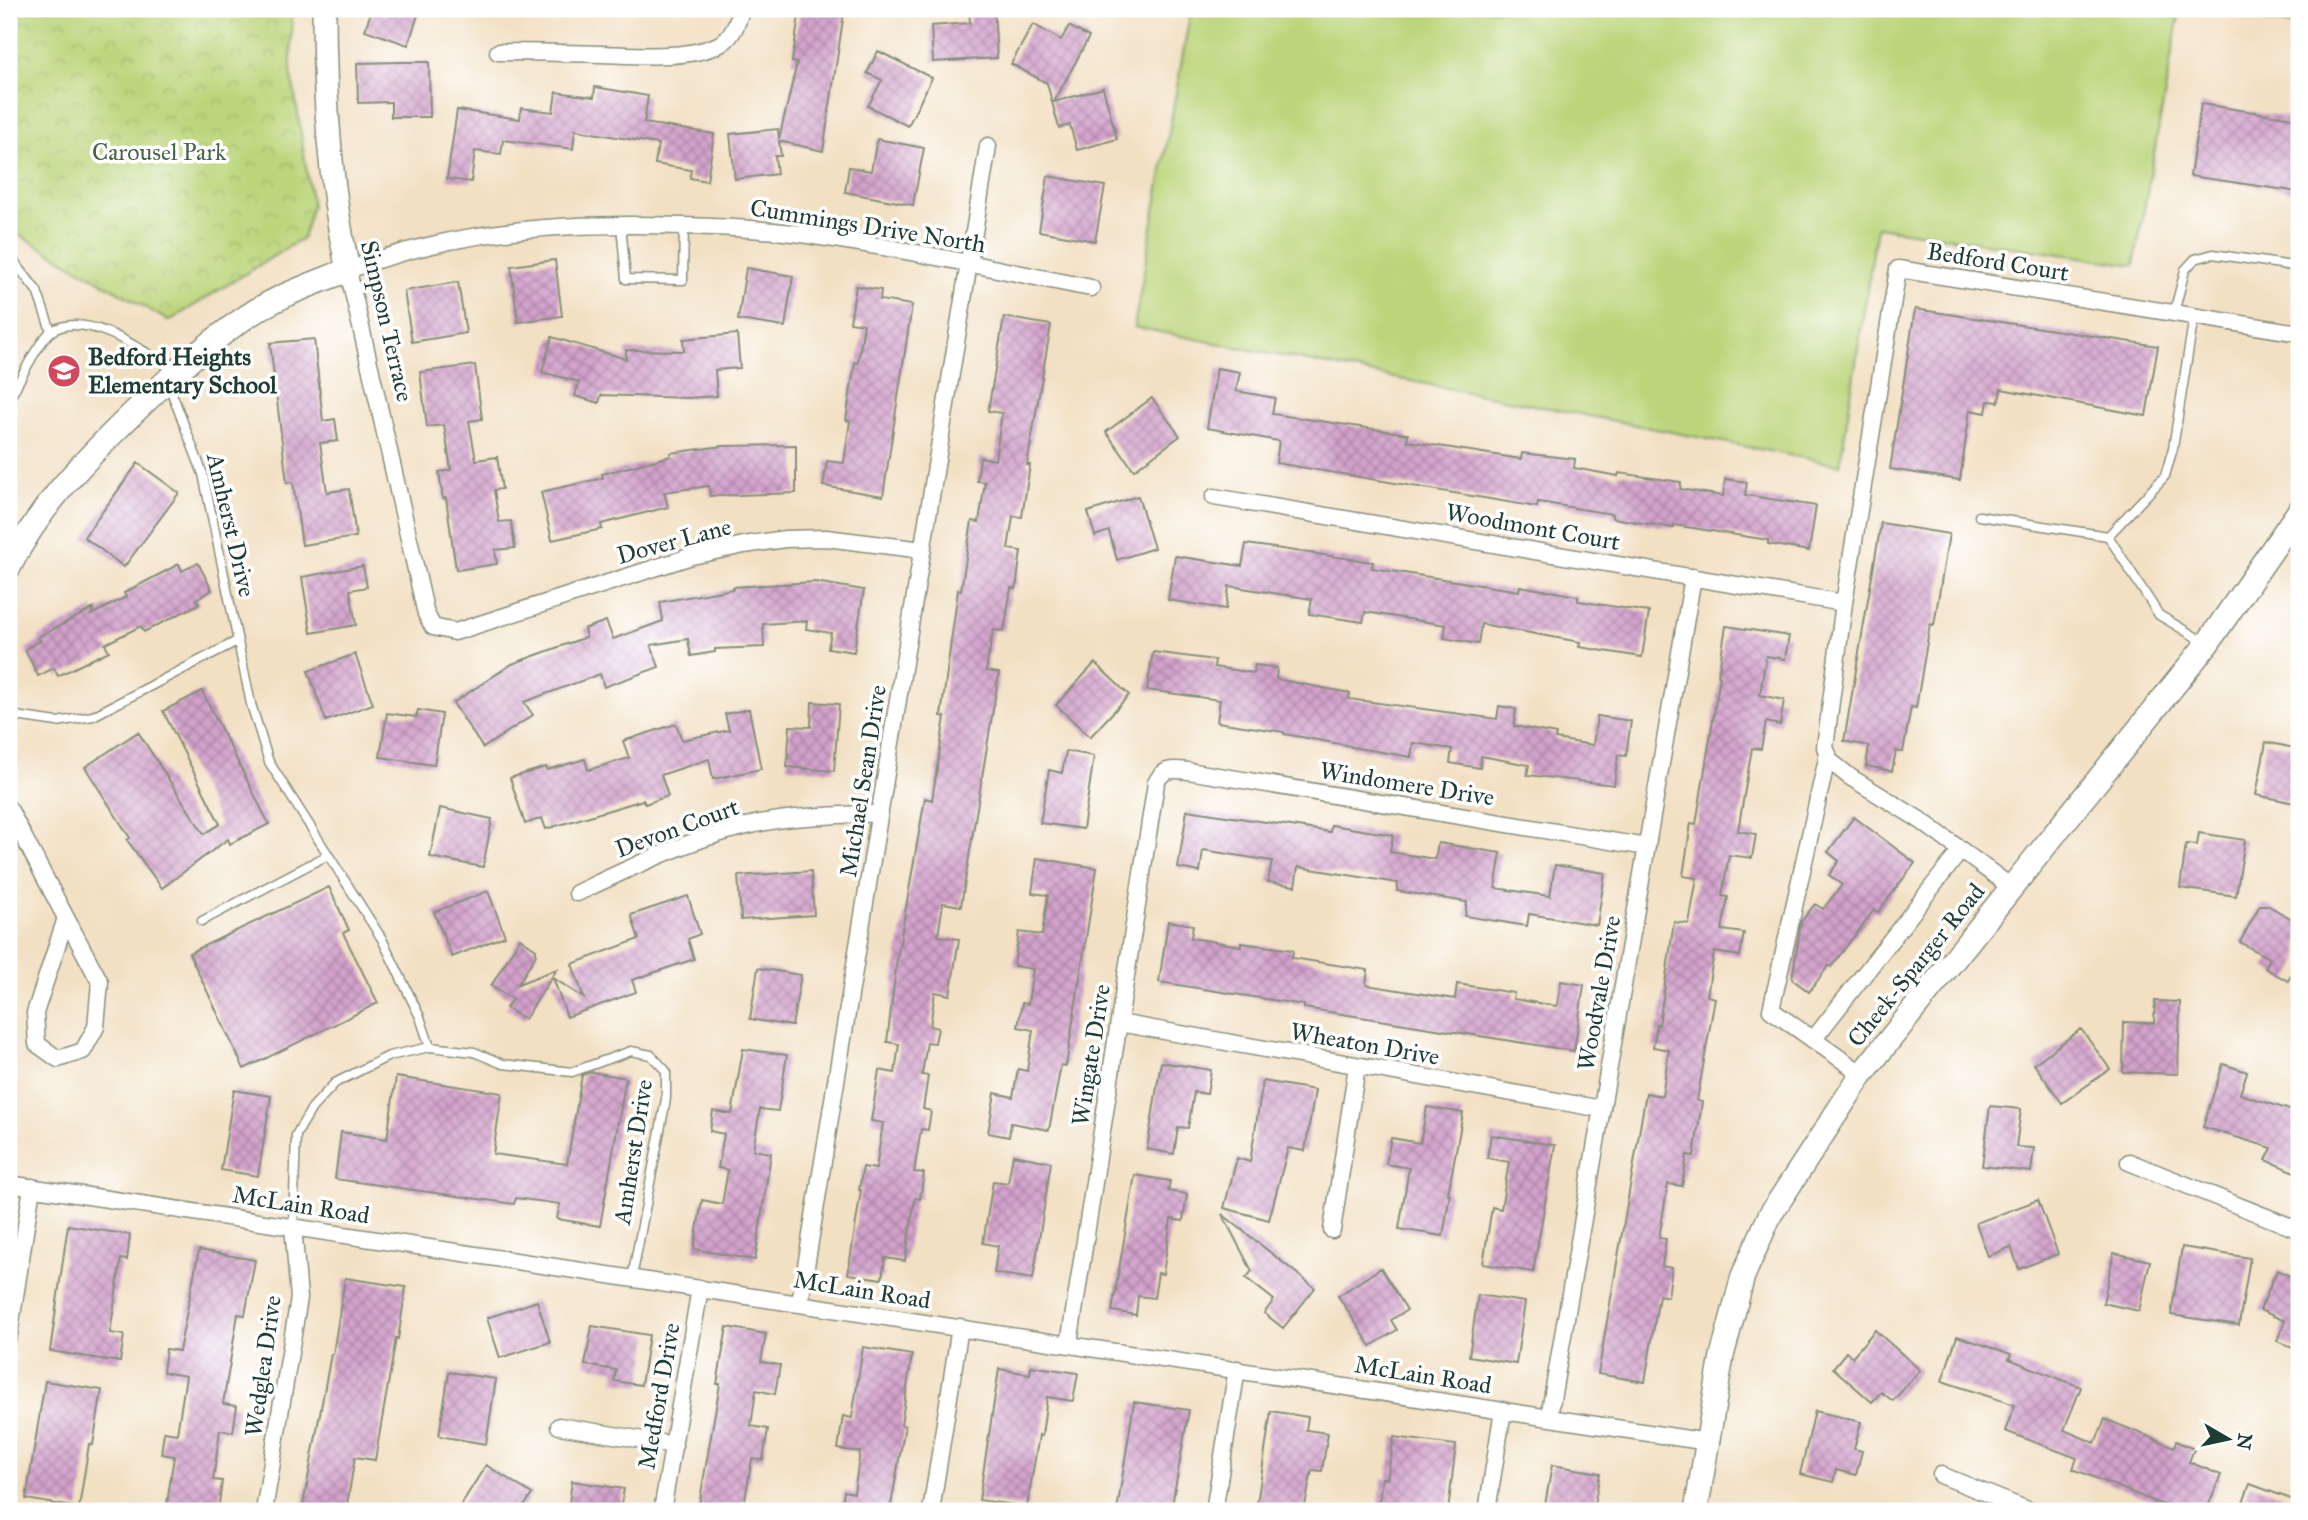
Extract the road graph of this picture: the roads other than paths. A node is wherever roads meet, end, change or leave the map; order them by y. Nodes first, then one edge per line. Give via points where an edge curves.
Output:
1 (324, 9) edge
2 (741, 9) edge
3 (498, 52) dead end
4 (988, 146) dead end
5 (621, 224) junction
6 (684, 226) junction
7 (9, 255) edge
8 (970, 265) junction
9 (2299, 267) edge
10 (348, 270) junction
11 (1091, 288) dead end
12 (2174, 313) junction
13 (2194, 316) junction
14 (51, 331) junction
15 (2299, 334) edge
16 (171, 375) junction
17 (9, 400) edge
18 (1214, 497) dead end
19 (2299, 512) edge
20 (1979, 516) dead end
21 (2108, 536) junction
22 (923, 550) junction
23 (9, 567) edge
24 (1693, 577) junction
25 (1844, 603) junction
26 (445, 631) joint
27 (237, 641) junction
28 (2207, 644) junction
29 (9, 715) edge
30 (1828, 754) junction
31 (1160, 774) joint
32 (9, 808) edge
33 (880, 813) junction
34 (1647, 847) junction
35 (1961, 850) junction
36 (328, 855) junction
37 (2011, 887) junction
38 (577, 893) dead end
39 (66, 918) junction
40 (202, 921) dead end
41 (1119, 1023) junction
42 (1813, 1040) junction
43 (430, 1047) junction
44 (1357, 1066) junction
45 (1862, 1074) junction
46 (1602, 1110) junction
47 (2129, 1162) dead end
48 (9, 1184) edge
49 (32, 1187) junction
50 (293, 1226) junction
51 (1332, 1230) dead end
52 (2299, 1230) edge
53 (632, 1278) junction
54 (700, 1288) junction
55 (800, 1303) junction
56 (960, 1327) junction
57 (9, 1335) edge
58 (1069, 1344) junction
59 (1237, 1369) junction
60 (1503, 1410) junction
61 (1549, 1417) junction
62 (559, 1426) dead end
63 (1708, 1442) junction
64 (674, 1445) junction
65 (1941, 1475) dead end
66 (264, 1511) edge
67 (662, 1511) edge
68 (931, 1511) edge
69 (1214, 1511) edge
70 (1487, 1511) edge
71 (1696, 1511) edge
72 (2030, 1511) edge

1 - 10 main road, Simpson Terrace via 324,94
2 - 3 street via 730,37 702,51 652,55
4 - 8 street, Michael Sean Drive
5 - 6 street, Cummings Drive North
5 - 6 lane via 626,279 683,280
5 - 10 street, Cummings Drive North via 477,235 396,252
6 - 8 street, Cummings Drive North via 815,236
7 - 14 lane via 37,291
8 - 11 street, Cummings Drive North
8 - 22 street, Michael Sean Drive
9 - 12 lane via 2213,254 2195,259 2185,270
10 - 16 main road via 289,293 247,316
10 - 26 street, Simpson Terrace via 426,614 433,627
12 - 13 street, Bedford Court
12 - 25 street, Bedford Court via 1898,269
13 - 15 street, Bedford Court
13 - 21 lane via 2165,476
14 - 16 lane via 85,325 130,342
14 - 17 lane
16 - 23 main road via 49,501
16 - 27 lane, Amherst Drive via 203,474
18 - 24 street, Woodmont Court
19 - 28 main road, Cheek-Sparger Road
20 - 21 lane
21 - 28 lane via 2159,615
22 - 26 street, Dover Lane via 826,538 744,545 692,556 455,632
22 - 33 street, Michael Sean Drive
24 - 25 street, Woodmont Court
24 - 34 street, Woodvale Drive
25 - 30 street via 1828,716
27 - 29 lane via 93,716 57,722
27 - 36 lane, Amherst Drive via 269,762
28 - 37 main road, Cheek-Sparger Road
30 - 35 street via 1850,777
30 - 42 street via 1771,1010
31 - 34 street, Windomere Drive via 1168,769 1188,771
31 - 41 street, Wingate Drive
32 - 39 street
33 - 38 street, Devon Court via 748,825 640,863
33 - 55 street, Michael Sean Drive
34 - 46 street, Woodvale Drive
35 - 37 street
35 - 42 street
36 - 40 lane
36 - 43 lane, Amherst Drive via 382,939
37 - 45 main road, Cheek-Sparger Road
39 - 39 street via 35,1013 37,1044 58,1059 83,1051 96,1027 100,982
41 - 44 street, Wheaton Drive
41 - 58 street, Wingate Drive
42 - 45 street
43 - 50 lane, Amherst Drive via 390,1056 335,1083 312,1108 296,1135
43 - 53 lane, Amherst Drive via 474,1052 503,1064 572,1073 631,1051 651,1055 666,1071 666,1098
44 - 46 street, Wheaton Drive
44 - 51 street
45 - 63 main road, Cheek-Sparger Road via 1770,1215 1743,1276 1722,1356
46 - 61 street, Woodvale Drive
47 - 52 street
48 - 49 street, McLain Road
49 - 50 street, McLain Road
49 - 57 street
50 - 53 street, McLain Road
50 - 66 street, Wedglea Drive via 299,1298
53 - 54 street, McLain Road
54 - 55 street, McLain Road
54 - 64 street, Medford Drive
55 - 56 street, McLain Road
56 - 58 street, McLain Road
56 - 68 street
58 - 59 street, McLain Road
59 - 60 street, McLain Road
59 - 69 street
60 - 61 street, McLain Road
60 - 70 street
61 - 63 street, McLain Road
62 - 64 street
63 - 71 main road, Cheek-Sparger Road
64 - 67 street, Medford Drive
65 - 72 street

